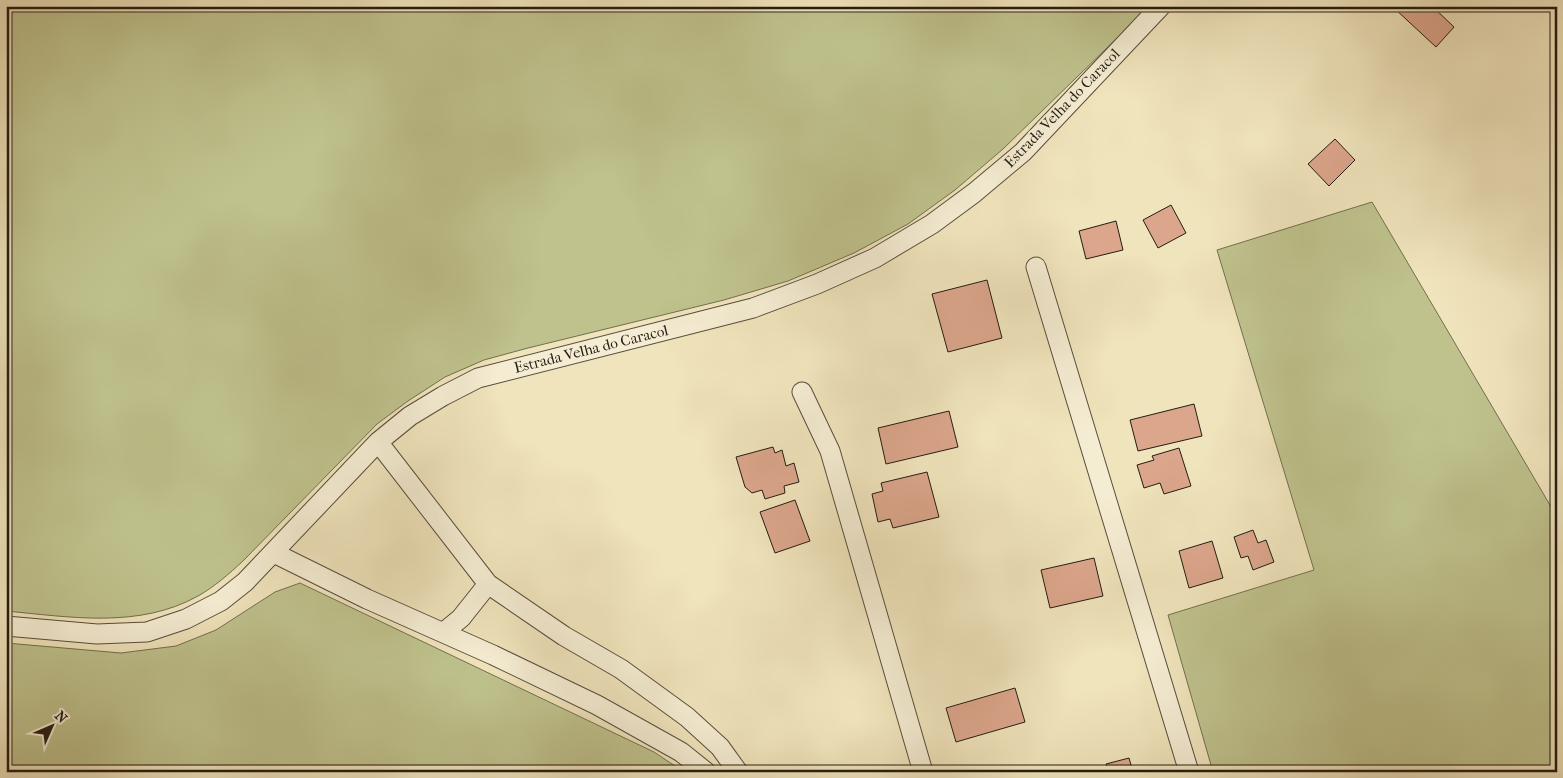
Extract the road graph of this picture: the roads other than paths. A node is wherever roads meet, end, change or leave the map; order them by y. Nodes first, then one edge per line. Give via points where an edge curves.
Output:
1 (1161, 6) edge
2 (1036, 267) dead end
3 (802, 392) dead end
4 (378, 442) junction
5 (274, 553) junction
6 (488, 584) junction
7 (6, 626) edge
8 (444, 632) junction
9 (706, 772) edge
10 (738, 772) edge
11 (923, 772) edge
12 (1189, 772) edge

1 - 4 street, Estrada Velha do Caracol via 1023,152 932,224 875,258 753,308 478,378 410,416
2 - 12 street
3 - 11 street via 830,451
4 - 5 street, Estrada Velha do Caracol
4 - 6 street
5 - 7 street, Estrada Velha do Caracol via 221,602 186,619 147,632 97,634
5 - 8 street via 367,599
6 - 8 street via 461,618
6 - 10 street via 564,636 622,669 687,717 720,747
8 - 9 street via 597,706 681,752

